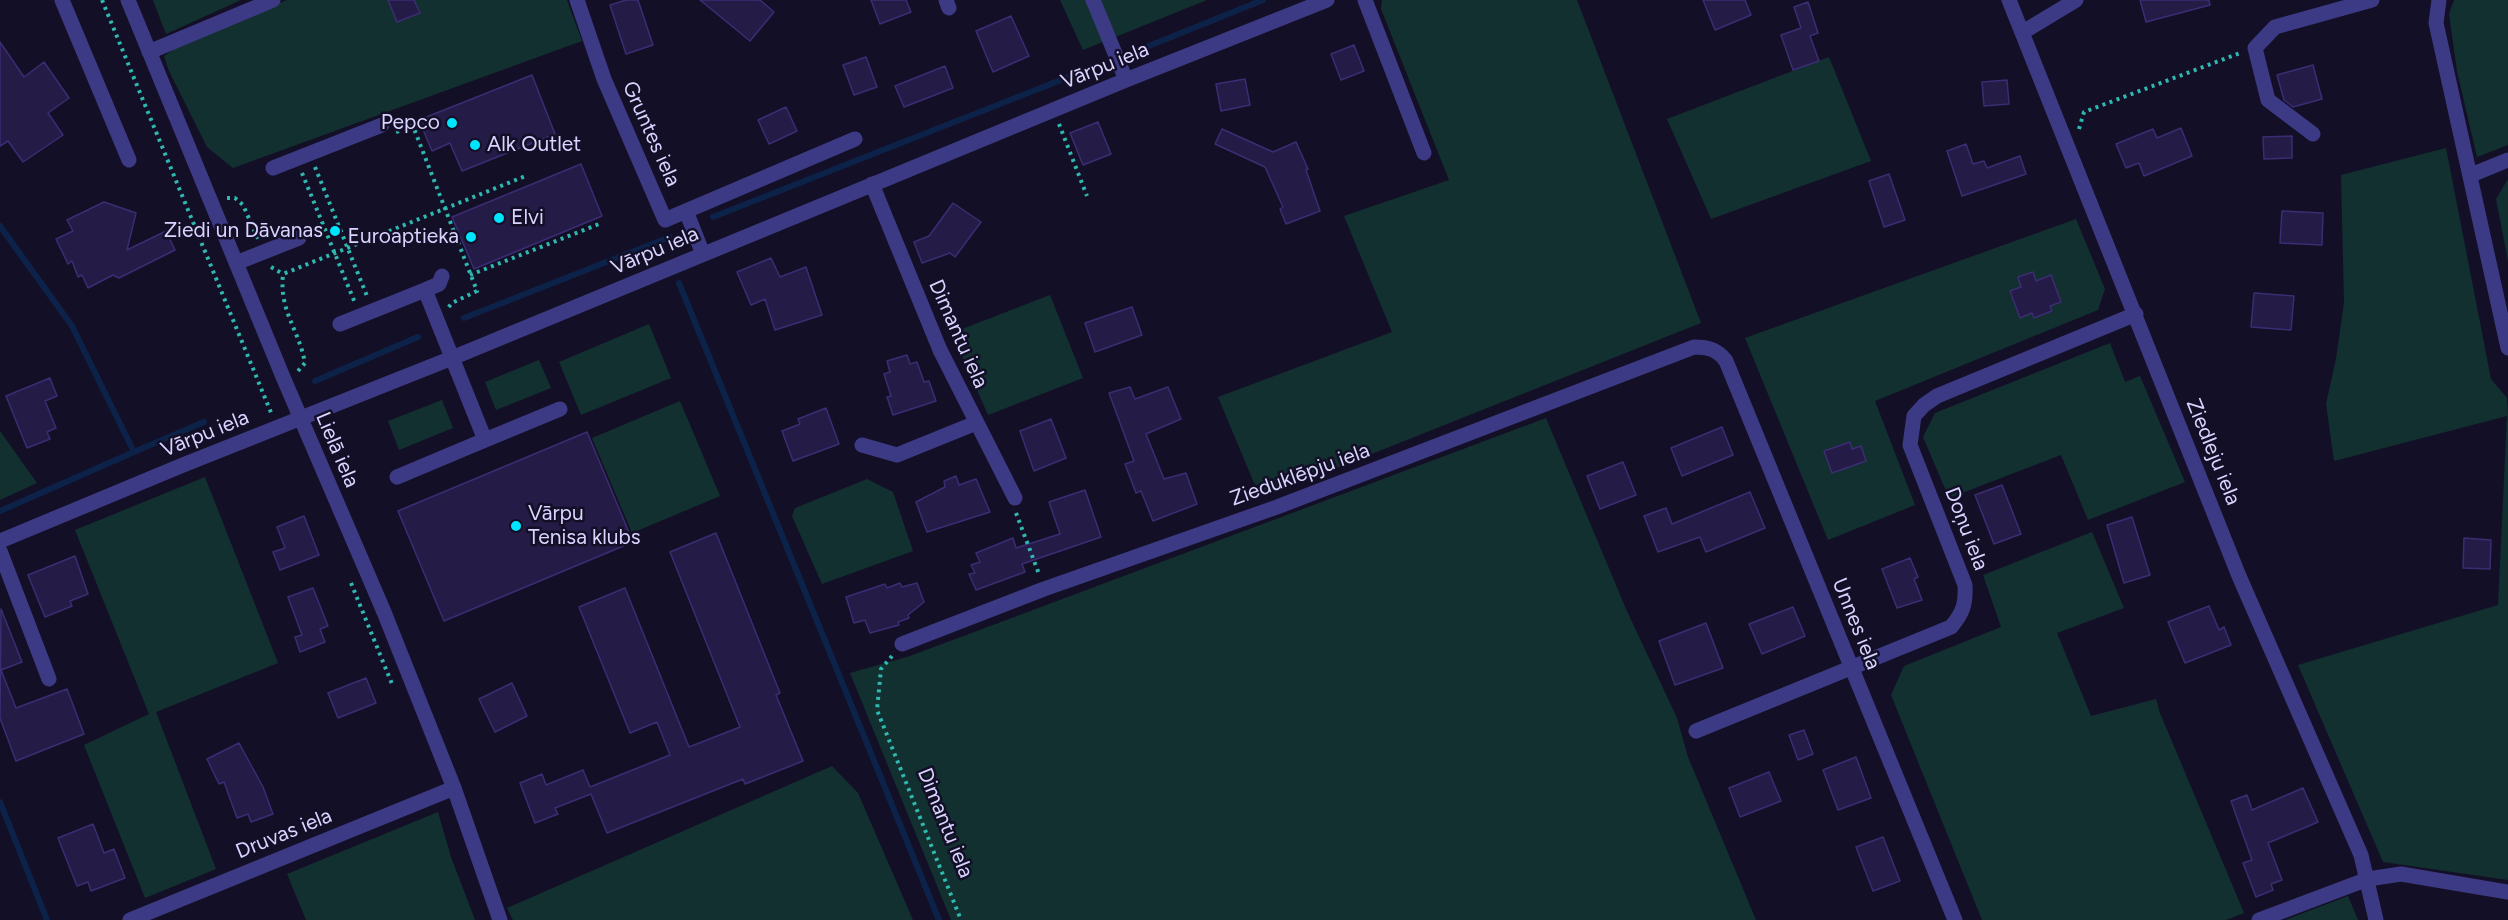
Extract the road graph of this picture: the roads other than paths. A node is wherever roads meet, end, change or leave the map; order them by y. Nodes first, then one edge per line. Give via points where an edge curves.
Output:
1 (62, 0) edge
2 (128, 0) edge
3 (273, 0) edge
4 (577, 0) edge
5 (1093, 0) edge
6 (1327, 0) edge
7 (1365, 0) edge
8 (2009, 0) edge
9 (2076, 0) edge
10 (2372, 0) edge
11 (2439, 0) edge
12 (2023, 32) junction
13 (149, 52) junction
14 (1126, 80) junction
15 (388, 129) road end
16 (2313, 134) dead end
17 (855, 139) dead end
18 (1424, 153) dead end
19 (129, 160) dead end
20 (2508, 160) edge
21 (273, 168) dead end
22 (2471, 175) junction
23 (872, 184) junction
24 (686, 212) junction
25 (299, 238) dead end
26 (703, 254) junction
27 (236, 263) junction
28 (442, 276) dead end
29 (425, 290) junction
30 (2136, 314) junction
31 (340, 324) dead end
32 (2508, 348) edge
33 (1712, 349) joint
34 (452, 358) junction
35 (560, 409) dead end
36 (300, 418) junction
37 (976, 423) junction
38 (485, 440) junction
39 (862, 445) dead end
40 (397, 477) dead end
41 (1015, 498) road end
42 (0, 541) edge
43 (0, 551) edge
44 (902, 644) road end
45 (1850, 667) junction
46 (49, 679) dead end
47 (1696, 731) dead end
48 (454, 788) junction
49 (2368, 879) junction
50 (2508, 892) edge
51 (130, 920) edge
52 (500, 920) edge
53 (1955, 920) edge
54 (2259, 920) edge
55 (2376, 920) edge

1 - 19 street
2 - 13 street, Lielā iela
3 - 13 street
4 - 24 street, Gruntes iela via 604,79 665,220
5 - 14 street
6 - 14 street, Vārpu iela
7 - 18 street
8 - 12 street, Ziedleju iela
9 - 12 street
10 - 16 street via 2275,27 2254,48 2268,100
11 - 22 street via 2436,23
12 - 30 street, Ziedleju iela
13 - 27 street, Lielā iela
14 - 23 street, Vārpu iela
15 - 21 street
17 - 24 street
20 - 22 street
22 - 32 street
23 - 26 street, Vārpu iela
23 - 37 street, Dimantu iela via 940,350
24 - 26 street, Gruntes iela
25 - 27 street
26 - 34 street, Vārpu iela
27 - 36 street, Lielā iela
28 - 29 street via 439,284
29 - 31 street
29 - 34 street
30 - 45 street, Doņu iela via 1936,396 1914,416 1910,445 1965,585 1963,613 1951,627
30 - 49 street, Ziedleju iela via 2239,576
33 - 44 street, Zieduklēpju iela via 1694,347 1276,507
33 - 45 street, Unnes iela via 1726,361
34 - 36 street, Vārpu iela
34 - 38 street
35 - 38 street
36 - 42 street, Vārpu iela
36 - 48 street, Lielā iela via 384,612
37 - 39 street via 897,455
37 - 41 street, Dimantu iela
38 - 40 street
43 - 46 street
45 - 47 street, Doņu iela
45 - 53 street, Unnes iela
48 - 51 street, Druvas iela
48 - 52 street, Lielā iela
49 - 50 street via 2401,874
49 - 54 street
49 - 55 street, Ziedleju iela

